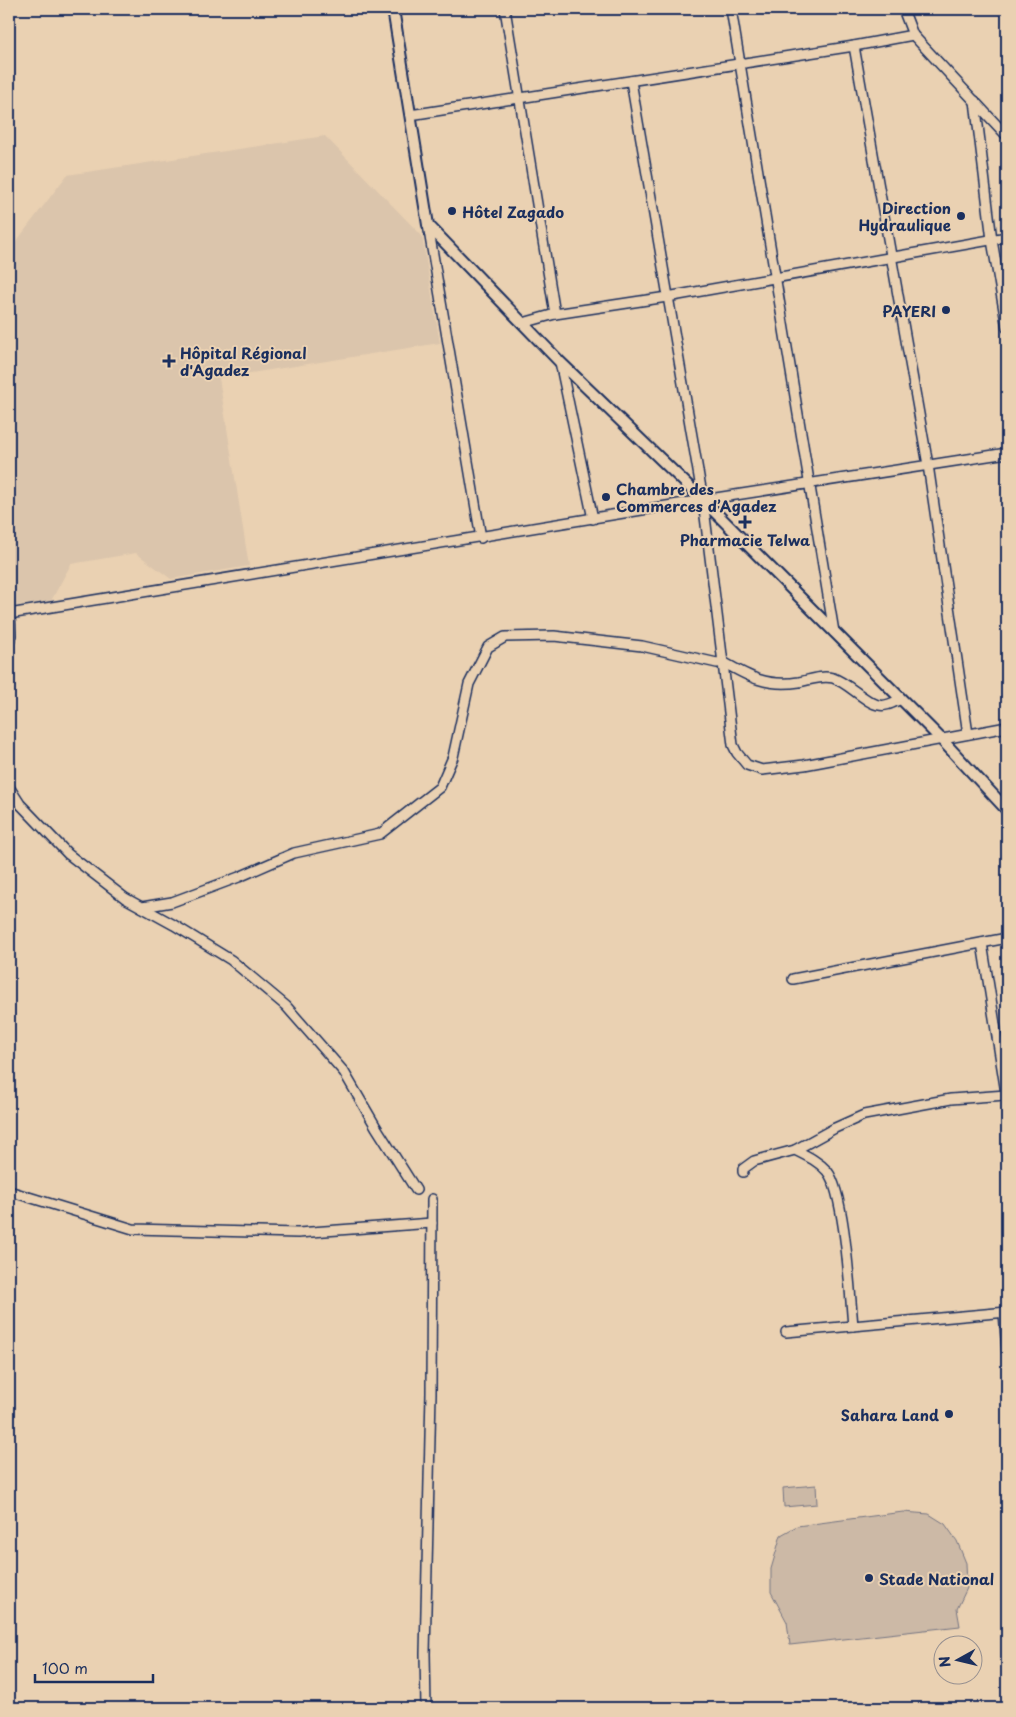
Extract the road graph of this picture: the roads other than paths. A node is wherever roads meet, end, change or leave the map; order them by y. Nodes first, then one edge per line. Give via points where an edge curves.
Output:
1 (393, 9) edge
2 (505, 9) edge
3 (731, 9) edge
4 (903, 9) edge
5 (914, 34) junction
6 (854, 46) junction
7 (741, 64) junction
8 (631, 81) junction
9 (520, 98) junction
10 (975, 101) junction
11 (410, 115) junction
12 (1007, 136) edge
13 (428, 224) junction
14 (1007, 237) edge
15 (992, 240) junction
16 (892, 257) junction
17 (776, 278) junction
18 (667, 297) junction
19 (555, 314) junction
20 (523, 323) junction
21 (1007, 328) edge
22 (560, 362) junction
23 (1007, 452) edge
24 (928, 464) junction
25 (809, 483) junction
26 (703, 500) junction
27 (593, 519) junction
28 (481, 538) junction
29 (10, 614) edge
30 (834, 633) junction
31 (9, 643) edge
32 (723, 662) junction
33 (901, 699) junction
34 (1007, 728) edge
35 (968, 734) junction
36 (942, 740) junction
37 (9, 787) edge
38 (1007, 810) edge
39 (142, 907) junction
40 (1007, 938) edge
41 (982, 943) junction
42 (793, 978) dead end
43 (1007, 1097) edge
44 (795, 1150) junction
45 (743, 1172) dead end
46 (416, 1190) dead end
47 (9, 1191) edge
48 (432, 1199) dead end
49 (432, 1222) junction
50 (1006, 1312) edge
51 (853, 1326) junction
52 (786, 1332) dead end
53 (1007, 1352) edge
54 (426, 1708) edge

1 - 11 main road
2 - 9 street
3 - 7 street
4 - 5 street
5 - 6 street
5 - 10 street
6 - 7 street
6 - 16 street
7 - 8 street
7 - 17 street
8 - 9 street
8 - 18 street
9 - 11 street
9 - 19 street
10 - 12 street
10 - 15 street
11 - 13 main road
13 - 20 main road
13 - 28 street
14 - 15 street
15 - 16 street
15 - 21 street
16 - 17 street
16 - 24 street
17 - 18 street
17 - 25 street
18 - 19 street
18 - 26 street
19 - 20 street
20 - 22 main road
22 - 26 main road
22 - 27 street
23 - 24 street
24 - 25 street
24 - 35 street
25 - 26 street
25 - 30 street
26 - 27 street
26 - 30 main road
26 - 32 street
27 - 28 street
28 - 29 street
29 - 31 street
30 - 33 main road
32 - 33 street via 759,681 773,684 820,677 839,680 877,706
32 - 36 street via 733,745 748,766 762,770 804,765
32 - 39 street via 642,646 554,636 505,637 488,646 469,684 452,757 440,787 380,834 294,852 172,902
33 - 36 main road
34 - 35 street
35 - 36 street
36 - 38 main road
37 - 39 street via 20,804 68,854 125,898
39 - 46 street via 231,960 286,1006 344,1072
40 - 41 street
41 - 42 street
41 - 43 street
43 - 44 street via 951,1099 864,1115
44 - 45 street via 754,1161
44 - 51 street via 816,1161 829,1173 840,1205
47 - 49 street via 133,1229 298,1233
48 - 49 street
49 - 54 street
50 - 51 street
50 - 53 street
51 - 52 street

